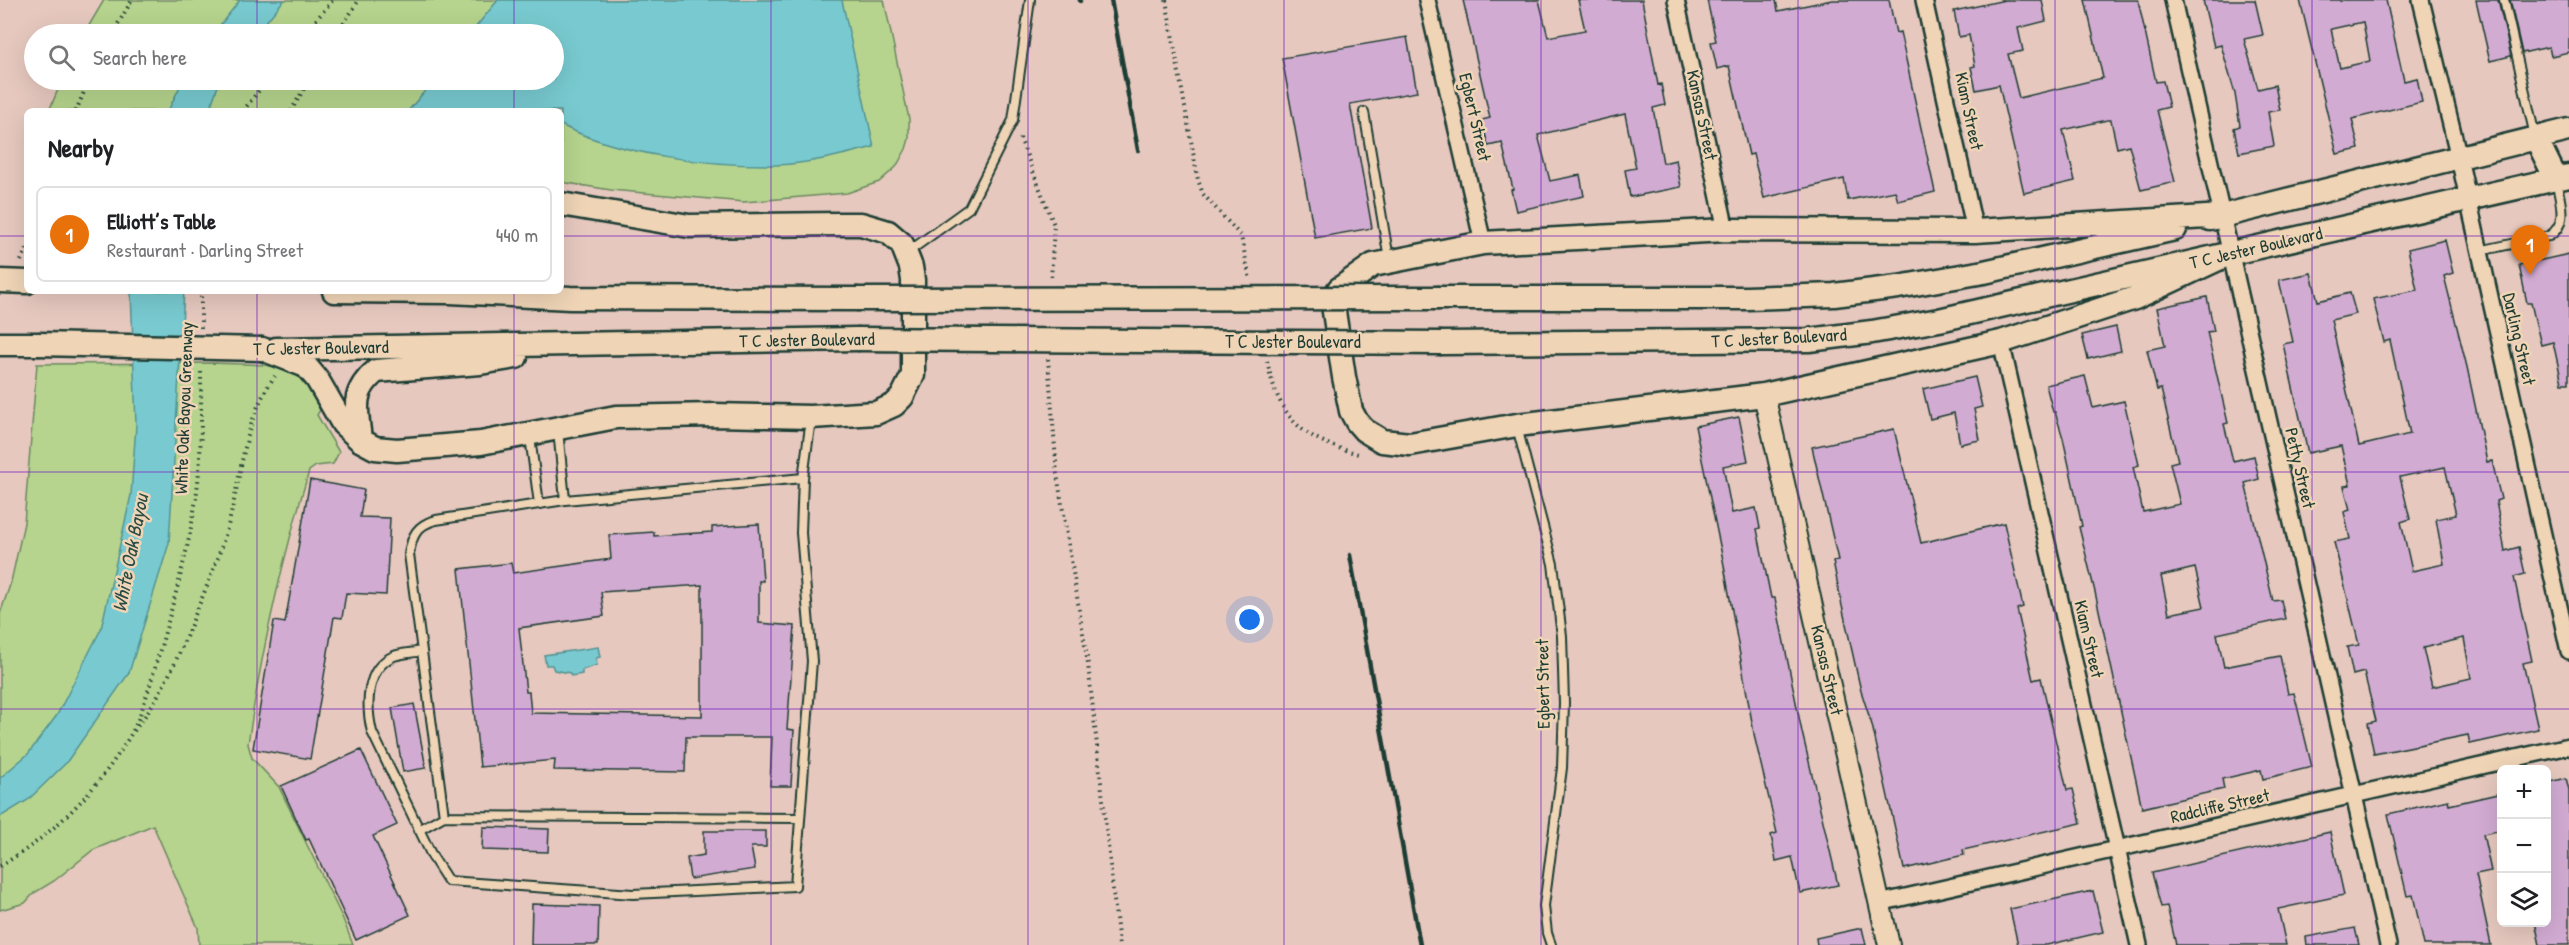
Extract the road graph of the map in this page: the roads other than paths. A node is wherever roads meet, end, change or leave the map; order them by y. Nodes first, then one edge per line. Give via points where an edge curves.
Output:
1 (1030, 0) edge
2 (1427, 0) edge
3 (1676, 0) edge
4 (1924, 0) edge
5 (2173, 0) edge
6 (2421, 0) edge
7 (2505, 0) edge
8 (1364, 112) dead end
9 (2569, 130) edge
10 (2536, 138) junction
11 (2459, 158) junction
12 (2562, 178) edge
13 (2467, 199) junction
14 (564, 205) edge
15 (2223, 216) junction
16 (1726, 230) junction
17 (1976, 231) junction
18 (1483, 243) junction
19 (2479, 251) junction
20 (907, 252) junction
21 (2231, 253) junction
22 (1390, 260) junction
23 (0, 281) edge
24 (24, 282) edge
25 (561, 294) edge
26 (2001, 342) junction
27 (0, 344) edge
28 (585, 344) junction
29 (262, 349) junction
30 (1764, 395) junction
31 (811, 417) junction
32 (1517, 425) junction
33 (558, 427) junction
34 (529, 434) junction
35 (360, 440) junction
36 (803, 478) junction
37 (565, 500) junction
38 (538, 504) junction
39 (422, 651) junction
40 (2569, 651) edge
41 (2569, 746) edge
42 (2354, 795) junction
43 (444, 816) junction
44 (800, 818) junction
45 (419, 830) junction
46 (2116, 849) junction
47 (1879, 903) junction
48 (1551, 945) edge
49 (1889, 945) edge
50 (2139, 945) edge
51 (2388, 945) edge

1 - 20 lane via 1013,120 969,208
2 - 18 street, Egbert Street
3 - 16 street, Kansas Street
4 - 17 street, Kiam Street
5 - 15 street, Petty Street
6 - 11 street, Darling Street
7 - 10 lane
8 - 22 lane
9 - 10 main road, T C Jester Boulevard
10 - 11 main road, T C Jester Boulevard
10 - 12 main road
11 - 13 street, Darling Street
11 - 15 main road, T C Jester Boulevard
12 - 13 main road, T C Jester Boulevard
12 - 19 lane via 2562,219 2558,231
13 - 19 street, Darling Street
13 - 21 main road, T C Jester Boulevard
14 - 20 main road via 689,226 861,224 888,232
15 - 17 main road
15 - 21 street, Petty Street
15 - 25 main road, T C Jester Boulevard, bridge via 1984,272 1834,295 1713,299 856,299
16 - 17 main road
16 - 18 main road
18 - 22 main road
19 - 40 street, Darling Street
20 - 31 main road via 913,280 914,360 909,387 894,405 876,413
21 - 26 main road via 2135,298
21 - 28 main road, T C Jester Boulevard, bridge via 1939,320 1809,340 1442,344 857,339
21 - 42 street, Petty Street
22 - 32 main road via 1354,277 1339,289 1333,305 1344,377 1357,422 1382,441 1410,444
23 - 24 main road
26 - 30 main road
26 - 46 street, Kiam Street
27 - 29 main road, T C Jester Boulevard, bridge
28 - 29 main road, T C Jester Boulevard
28 - 35 main road via 480,363 376,371 363,382 356,400
29 - 35 main road via 306,366 343,424
30 - 32 main road
30 - 47 street, Kansas Street
31 - 33 main road via 616,417
31 - 36 lane
32 - 48 lane, Egbert Street via 1553,564 1562,636 1562,768 1544,906
33 - 34 main road
33 - 37 lane
34 - 35 main road via 481,443 397,450 375,448
34 - 38 lane
36 - 37 lane
36 - 44 lane via 801,533 812,661
37 - 38 lane
38 - 39 lane via 436,520 423,523 416,531 409,554
39 - 43 lane
39 - 45 lane via 394,656 383,664 374,676 367,703 372,732
41 - 42 street, Radcliffe Street
42 - 46 street, Radcliffe Street
42 - 51 street, Petty Street
43 - 44 lane
43 - 45 lane
44 - 45 lane via 795,886 633,894 448,881
46 - 47 street, Radcliffe Street
46 - 50 street, Kiam Street
47 - 49 street, Kansas Street

